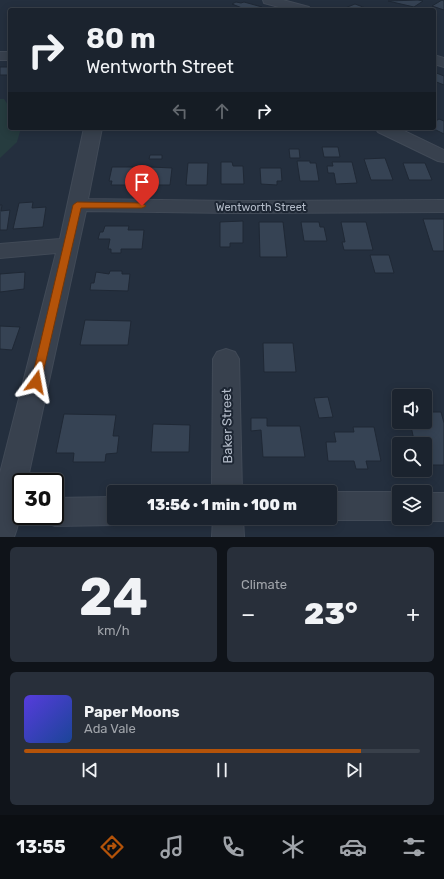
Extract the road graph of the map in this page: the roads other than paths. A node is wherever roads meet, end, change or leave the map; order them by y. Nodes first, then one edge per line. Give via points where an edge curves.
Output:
1 (269, 0) edge
2 (306, 0) edge
3 (290, 5) junction
4 (298, 8) edge
5 (93, 130) edge
6 (388, 130) edge
7 (444, 157) edge
8 (77, 205) junction
9 (444, 206) edge
10 (69, 246) junction
11 (0, 251) edge
12 (226, 360) dead end
13 (227, 485) edge
14 (337, 506) edge
15 (392, 506) edge
16 (432, 507) edge
17 (444, 507) edge
18 (107, 511) edge
19 (64, 512) edge
20 (6, 518) edge
21 (228, 525) edge
22 (228, 537) edge

1 - 3 street
2 - 3 street
3 - 4 street
5 - 8 street
6 - 7 street
8 - 9 street, Wentworth Street
8 - 10 street
10 - 11 street
10 - 20 street
12 - 13 street, Baker Street
14 - 15 street
16 - 17 street
18 - 19 street
21 - 22 street

